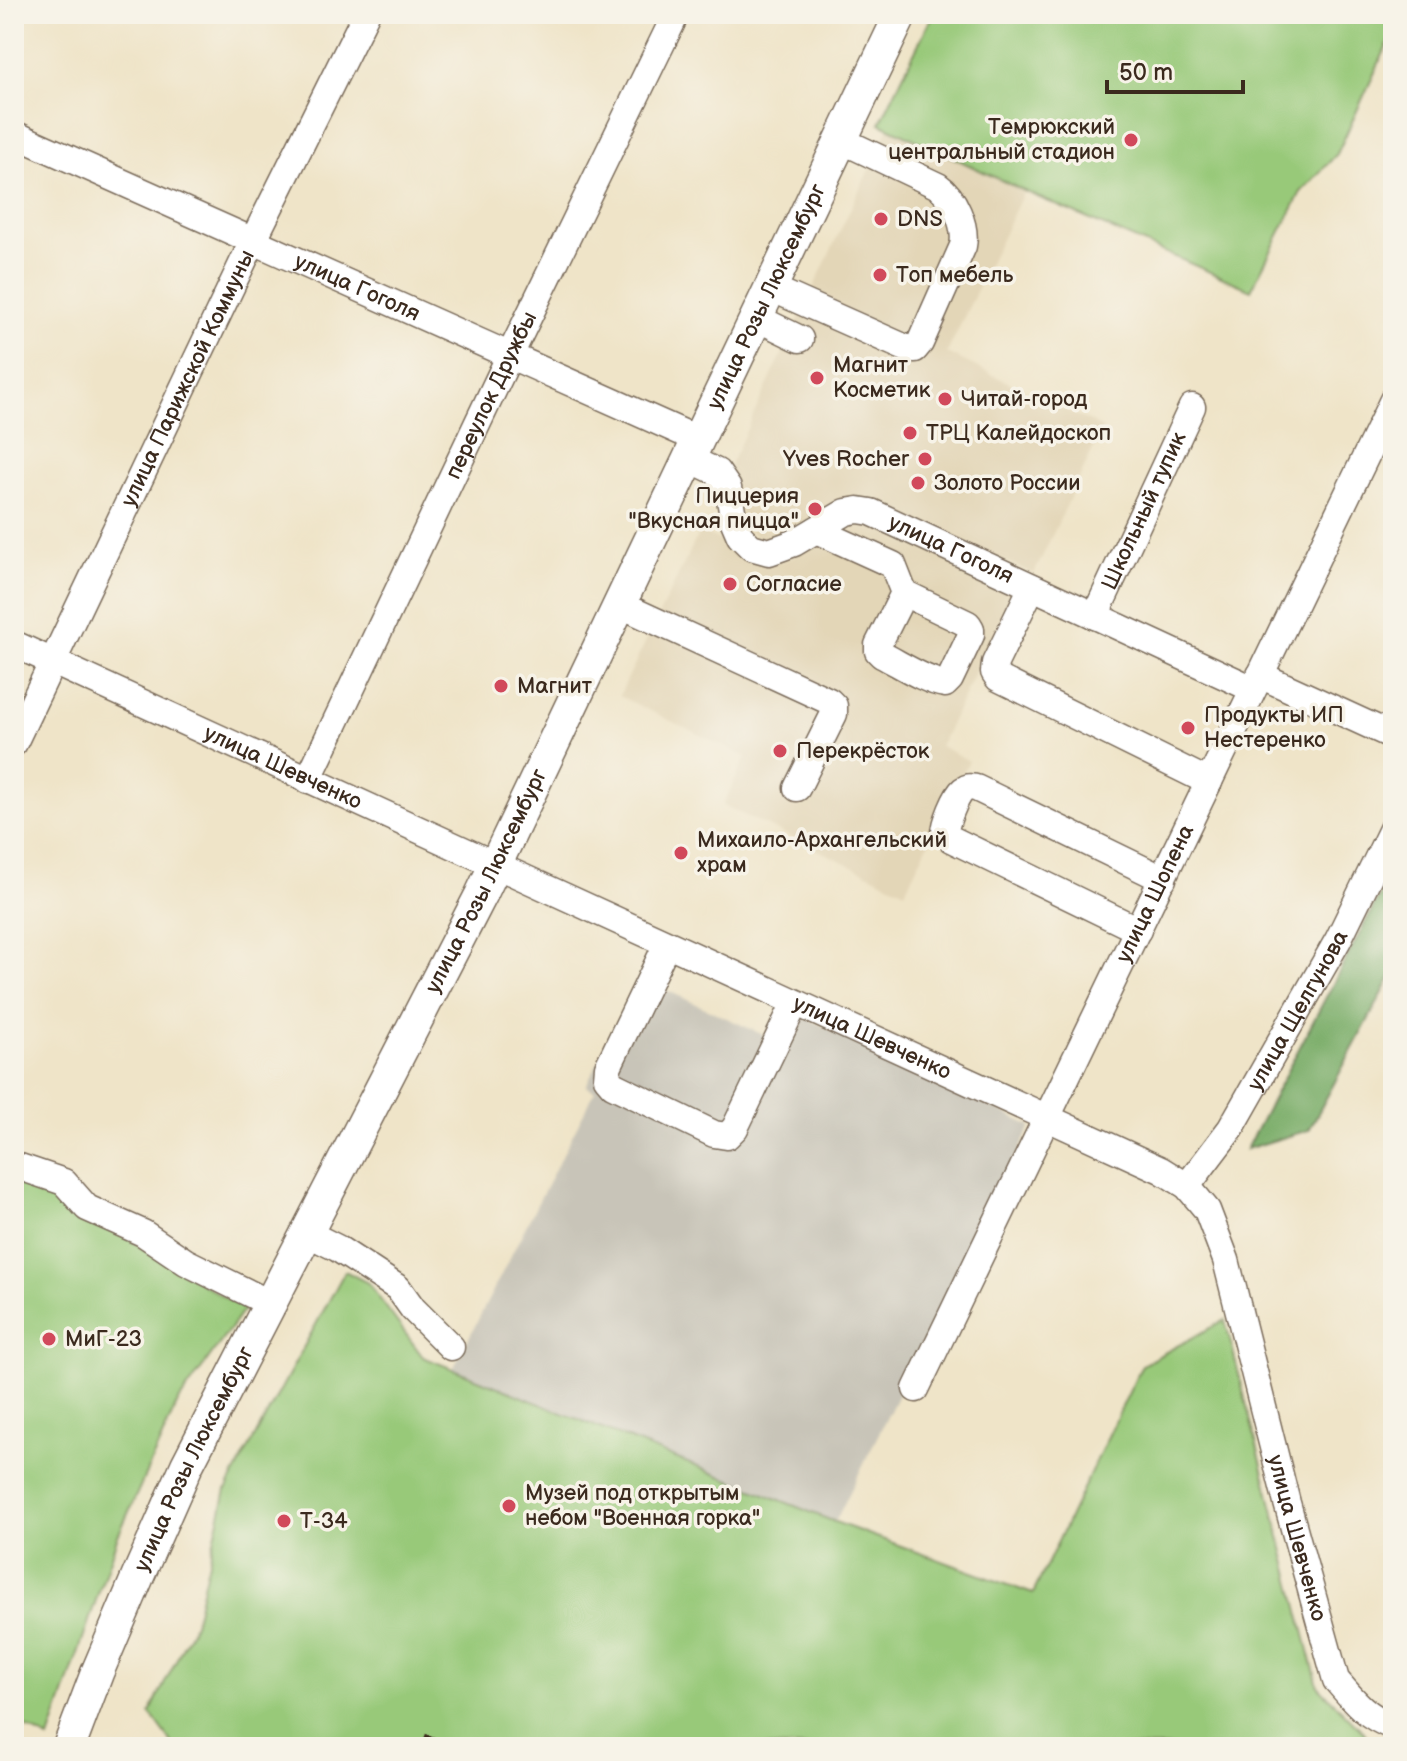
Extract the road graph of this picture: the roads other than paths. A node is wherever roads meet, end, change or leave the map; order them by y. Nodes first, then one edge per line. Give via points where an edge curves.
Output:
1 (366, 14) edge
2 (676, 14) edge
3 (895, 16) edge
4 (14, 134) edge
5 (841, 140) junction
6 (253, 241) junction
7 (771, 288) junction
8 (757, 318) junction
9 (800, 339) dead end
10 (510, 355) junction
11 (1393, 400) edge
12 (1192, 407) dead end
13 (694, 450) junction
14 (816, 530) junction
15 (1032, 587) junction
16 (904, 593) dead end
17 (621, 605) junction
18 (1095, 616) junction
19 (14, 644) edge
20 (53, 662) junction
21 (1257, 682) junction
22 (1393, 736) edge
23 (14, 743) edge
24 (308, 780) junction
25 (1209, 782) junction
26 (797, 788) dead end
27 (1393, 827) edge
28 (495, 866) junction
29 (1163, 879) junction
30 (1138, 930) junction
31 (667, 944) junction
32 (795, 1003) junction
33 (1048, 1118) junction
34 (14, 1165) edge
35 (1187, 1186) junction
36 (307, 1233) junction
37 (271, 1304) junction
38 (451, 1347) dead end
39 (916, 1389) dead end
40 (1393, 1726) edge
41 (69, 1747) edge

1 - 6 street, улица Парижской Коммуны
2 - 10 street, переулок Дружбы
3 - 5 main road, улица Розы Люксембург
4 - 6 street, улица Гоголя
5 - 7 main road, улица Розы Люксембург
5 - 7 street via 938,186 950,198 964,229 963,246 920,343 908,349
6 - 10 street, улица Гоголя
6 - 20 street, улица Парижской Коммуны
7 - 8 main road, улица Розы Люксембург
8 - 9 street
8 - 13 main road, улица Розы Люксембург
10 - 13 street, улица Гоголя
10 - 24 street, переулок Дружбы
11 - 21 street, улица Шопена
12 - 18 street, Школьный тупик
13 - 14 street, улица Гоголя via 728,488 734,522 751,547 769,552
13 - 17 main road, улица Розы Люксембург
14 - 15 street, улица Гоголя via 846,512 871,512
14 - 16 street via 893,565
15 - 18 street, улица Гоголя
15 - 25 street via 995,663 998,678
17 - 26 street via 834,706
17 - 28 main road, улица Розы Люксембург
18 - 21 street, улица Гоголя
19 - 20 street, улица Шевченко
20 - 23 street, улица Парижской Коммуны
20 - 24 street, улица Шевченко
21 - 22 street, улица Гоголя
21 - 25 street, улица Шопена
24 - 28 street, улица Шевченко
25 - 29 street, улица Шопена
27 - 35 street, улица Щелгунова via 1338,940 1231,1128
28 - 31 street, улица Шевченко
28 - 36 main road, улица Розы Люксембург
29 - 30 street, улица Шопена
29 - 30 street via 976,788 961,791 945,824 951,839
30 - 33 street, улица Шопена
31 - 32 street, улица Шевченко
31 - 32 street via 607,1078 714,1134 727,1136 735,1128
32 - 33 street, улица Шевченко
33 - 35 street, улица Шевченко
33 - 39 street, улица Шопена
34 - 37 street via 64,1182 87,1208
35 - 40 street, улица Шевченко via 1207,1210 1226,1260 1336,1680 1378,1722
36 - 37 main road, улица Розы Люксембург
36 - 38 street via 398,1288
37 - 41 main road, улица Розы Люксембург via 187,1465

